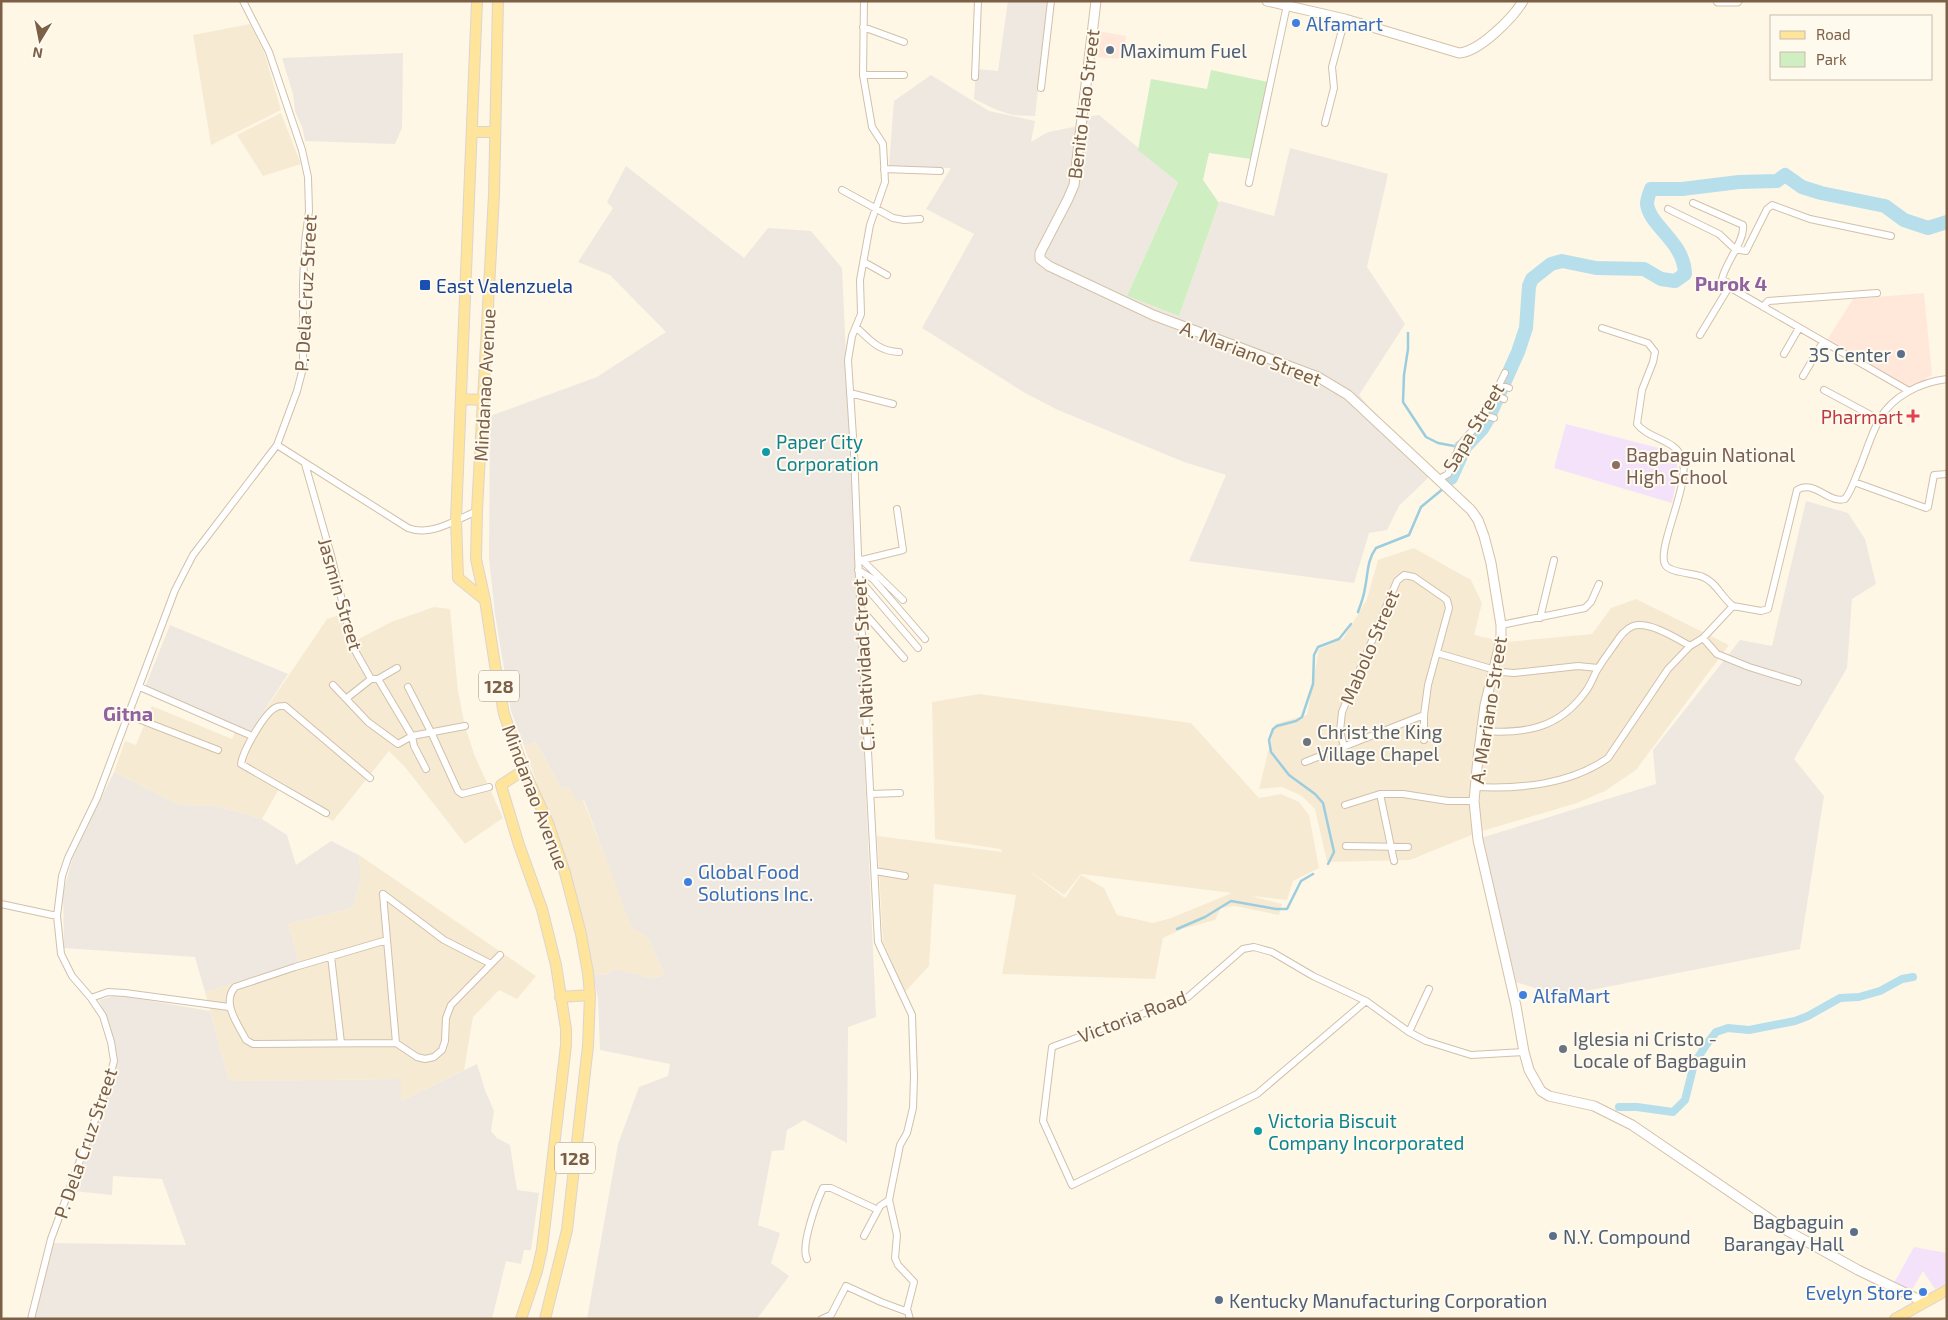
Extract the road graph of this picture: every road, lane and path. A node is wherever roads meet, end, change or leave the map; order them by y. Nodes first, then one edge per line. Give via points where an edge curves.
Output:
1 (243, 1) edge
2 (477, 1) edge
3 (498, 1) edge
4 (864, 1) edge
5 (978, 1) edge
6 (1051, 1) edge
7 (1096, 1) edge
8 (1267, 1) edge
9 (1523, 1) edge
10 (1718, 1) edge
11 (1737, 1) edge
12 (1287, 6) junction
13 (1345, 19) junction
14 (863, 27) junction
15 (904, 42) dead end
16 (863, 75) junction
17 (904, 75) dead end
18 (975, 77) dead end
19 (1041, 88) dead end
20 (1325, 123) dead end
21 (473, 132) junction
22 (495, 132) junction
23 (884, 169) junction
24 (940, 171) dead end
25 (1249, 183) dead end
26 (842, 190) dead end
27 (1693, 203) dead end
28 (1668, 209) dead end
29 (877, 210) junction
30 (920, 219) dead end
31 (1891, 236) dead end
32 (1735, 249) junction
33 (1040, 259) joint
34 (864, 262) junction
35 (887, 275) dead end
36 (1729, 287) junction
37 (1877, 293) dead end
38 (1764, 307) junction
39 (856, 326) junction
40 (1602, 328) dead end
41 (1799, 328) junction
42 (1700, 335) dead end
43 (1823, 342) junction
44 (899, 352) dead end
45 (1784, 354) dead end
46 (1504, 373) dead end
47 (1803, 376) dead end
48 (1947, 379) edge
49 (1824, 390) dead end
50 (1909, 392) junction
51 (850, 393) junction
52 (461, 399) junction
53 (483, 400) junction
54 (893, 404) dead end
55 (1880, 420) junction
56 (277, 445) junction
57 (305, 464) junction
58 (1947, 474) edge
59 (1854, 482) junction
60 (1443, 483) junction
61 (897, 509) dead end
62 (477, 511) junction
63 (456, 519) junction
64 (860, 559) junction
65 (1554, 560) dead end
66 (858, 570) junction
67 (858, 579) junction
68 (1599, 584) dead end
69 (485, 600) junction
70 (903, 600) dead end
71 (1733, 606) junction
72 (860, 608) junction
73 (1540, 618) junction
74 (1501, 625) junction
75 (1703, 638) junction
76 (925, 639) dead end
77 (1690, 646) junction
78 (918, 648) dead end
79 (1437, 653) junction
80 (904, 658) dead end
81 (397, 668) dead end
82 (1493, 668) junction
83 (1598, 668) junction
84 (375, 679) junction
85 (1798, 682) dead end
86 (333, 685) dead end
87 (140, 687) junction
88 (408, 687) dead end
89 (347, 698) junction
90 (128, 715) junction
91 (1424, 716) junction
92 (465, 726) dead end
93 (1481, 731) junction
94 (431, 732) junction
95 (252, 736) junction
96 (412, 736) junction
97 (1424, 740) dead end
98 (1344, 747) junction
99 (218, 750) dead end
100 (1305, 762) dead end
101 (426, 769) dead end
102 (524, 770) junction
103 (370, 778) dead end
104 (489, 787) dead end
105 (1475, 787) junction
106 (900, 793) dead end
107 (870, 794) junction
108 (1380, 794) junction
109 (1474, 801) junction
110 (1345, 805) dead end
111 (326, 813) dead end
112 (1346, 846) dead end
113 (1391, 847) junction
114 (1408, 847) dead end
115 (1394, 861) dead end
116 (874, 871) junction
117 (905, 876) dead end
118 (1, 904) edge
119 (57, 916) junction
120 (387, 940) junction
121 (500, 955) dead end
122 (331, 956) junction
123 (491, 964) junction
124 (1429, 989) dead end
125 (590, 995) junction
126 (560, 997) junction
127 (92, 998) junction
128 (1366, 1001) junction
129 (229, 1006) junction
130 (1409, 1032) junction
131 (341, 1043) junction
132 (396, 1043) junction
133 (1524, 1052) junction
134 (889, 1200) junction
135 (878, 1210) junction
136 (864, 1236) dead end
137 (807, 1259) dead end
138 (1947, 1290) edge
139 (1924, 1302) junction
140 (909, 1315) edge
141 (31, 1319) edge
142 (521, 1319) edge
143 (545, 1319) edge
144 (822, 1319) edge
145 (1895, 1319) edge

1 - 56 street, P. Dela Cruz Street via 269,52 308,177 303,368
2 - 21 main road, Mindanao Avenue
3 - 22 main road, Mindanao Avenue / 128
4 - 14 street, C.F. Natividad Street
5 - 18 street
6 - 19 street
7 - 33 street, Benito Hao Street via 1074,185 1040,253
8 - 12 street
9 - 13 street via 1501,27 1464,53
10 - 11 street
12 - 13 street
12 - 25 street
13 - 20 street via 1332,67 1334,88
14 - 15 street
14 - 16 street, C.F. Natividad Street
16 - 17 street
16 - 23 street, C.F. Natividad Street via 872,127 883,144
21 - 22 main road
21 - 52 main road, Mindanao Avenue
22 - 53 main road, Mindanao Avenue / 128
23 - 24 street
23 - 29 street, C.F. Natividad Street via 885,182
26 - 29 street
27 - 32 street via 1743,224
28 - 32 street via 1719,234
29 - 30 street via 896,219
29 - 34 street, C.F. Natividad Street via 870,225
31 - 32 street via 1810,219 1772,204 1746,252
32 - 36 street via 1722,279
33 - 60 street, A. Mariano Street via 1087,286 1153,315 1318,377 1348,395
34 - 35 street
34 - 39 street, C.F. Natividad Street via 861,314
36 - 38 street
36 - 42 street
37 - 38 street via 1768,301
38 - 41 street
39 - 44 street via 875,345 887,352
39 - 51 street, C.F. Natividad Street via 848,354
40 - 71 street via 1648,343 1655,352 1642,390 1637,424 1678,451 1684,473 1667,542 1665,566 1710,580
41 - 43 street
41 - 45 street
43 - 47 street
43 - 50 street
46 - 60 street, Sapa Street via 1504,386 1499,397 1488,416 1460,445
48 - 50 street via 1932,381
49 - 55 street
50 - 55 street via 1889,407
51 - 54 street
51 - 64 street, C.F. Natividad Street
52 - 53 main road
52 - 63 main road, Mindanao Avenue
53 - 62 main road, Mindanao Avenue / 128
55 - 59 street
56 - 57 street
56 - 87 street, P. Dela Cruz Street via 193,555 175,590
57 - 63 street via 416,531 433,530
57 - 84 street, Jasmin Street via 354,646
58 - 59 street via 1934,475 1926,508
59 - 71 street via 1842,501 1810,487 1797,490 1768,608 1761,611
60 - 74 street, A. Mariano Street via 1478,520 1491,563
61 - 64 street via 903,550
62 - 63 street
62 - 69 main road, Mindanao Avenue / 128 via 476,559
63 - 69 main road, Mindanao Avenue via 458,578
64 - 66 street, C.F. Natividad Street
64 - 70 street
65 - 73 street
66 - 67 street, C.F. Natividad Street
66 - 76 street via 873,579
67 - 72 street, C.F. Natividad Street
67 - 78 street
68 - 73 street via 1585,608
69 - 102 main road, Mindanao Avenue / 128 via 504,714
71 - 75 street
72 - 80 street
72 - 107 street, C.F. Natividad Street
73 - 74 street
74 - 82 street, A. Mariano Street via 1501,640
75 - 77 street
75 - 85 street via 1717,654
77 - 83 street via 1668,633 1634,626 1624,631
77 - 105 street via 1668,669 1617,747 1603,762 1569,777 1535,786
79 - 82 street
79 - 91 street
79 - 98 street, Mabolo Street via 1449,604 1414,577 1404,575 1400,577 1342,712 1340,731
81 - 84 street
82 - 83 street via 1514,673 1570,666
82 - 93 street, A. Mariano Street
83 - 93 street via 1587,690 1560,718 1518,732
84 - 89 street
84 - 96 street, Jasmin Street
86 - 89 street
87 - 90 street, P. Dela Cruz Street
87 - 95 street
88 - 94 street
89 - 96 street via 368,722 398,744
90 - 99 street
90 - 119 street, P. Dela Cruz Street via 97,798 68,858 62,876
91 - 97 street
91 - 98 street
92 - 94 street
93 - 105 street, A. Mariano Street
94 - 96 street
94 - 104 street via 458,791 462,794
95 - 103 street via 272,711 278,706 285,706
95 - 111 street via 242,765
96 - 101 street, Jasmin Street
98 - 100 street
102 - 125 main road, Mindanao Avenue / 128 via 548,823 565,873 581,934
102 - 126 main road, Mindanao Avenue / 128 via 501,785 542,909
105 - 109 street, A. Mariano Street
106 - 107 street
107 - 116 street, C.F. Natividad Street
108 - 109 street
108 - 110 street
108 - 113 street
109 - 133 street, A. Mariano Street via 1478,840
112 - 113 street
113 - 114 street
113 - 115 street
116 - 117 street
116 - 134 street, C.F. Natividad Street via 878,942 912,1015 913,1032 913,1108 907,1133 900,1145
118 - 119 street
119 - 127 street, P. Dela Cruz Street via 61,954 72,976
120 - 122 street
120 - 123 street via 383,894 444,940
120 - 132 street
121 - 123 street
122 - 129 street via 241,984 230,992
122 - 131 street
123 - 132 street via 451,1005 447,1012 445,1041 442,1050 434,1057 417,1057
124 - 130 street
125 - 126 main road
125 - 143 main road, Mindanao Avenue / 128 via 588,1046 567,1230
126 - 142 main road, Mindanao Avenue / 128 via 566,1044 546,1223 537,1271
127 - 129 street via 108,992
127 - 141 street, P. Dela Cruz Street via 108,1028 114,1061 51,1239
128 - 128 street, Victoria Road via 1272,952 1254,947 1243,950 1188,997 1052,1047 1043,1121 1072,1185 1257,1094
128 - 130 street, Victoria Road
129 - 131 street via 246,1040 253,1044
130 - 133 street, Victoria Road via 1426,1041 1471,1055
131 - 132 street
133 - 139 street, A. Mariano Street via 1533,1078 1545,1094 1594,1106 1632,1125 1786,1230
134 - 135 street
134 - 140 street, C.F. Natividad Street via 897,1235 895,1258 914,1282
135 - 136 street
135 - 137 street via 831,1188 823,1188 807,1234
138 - 139 main road
139 - 145 main road
140 - 144 street via 846,1286 831,1315

